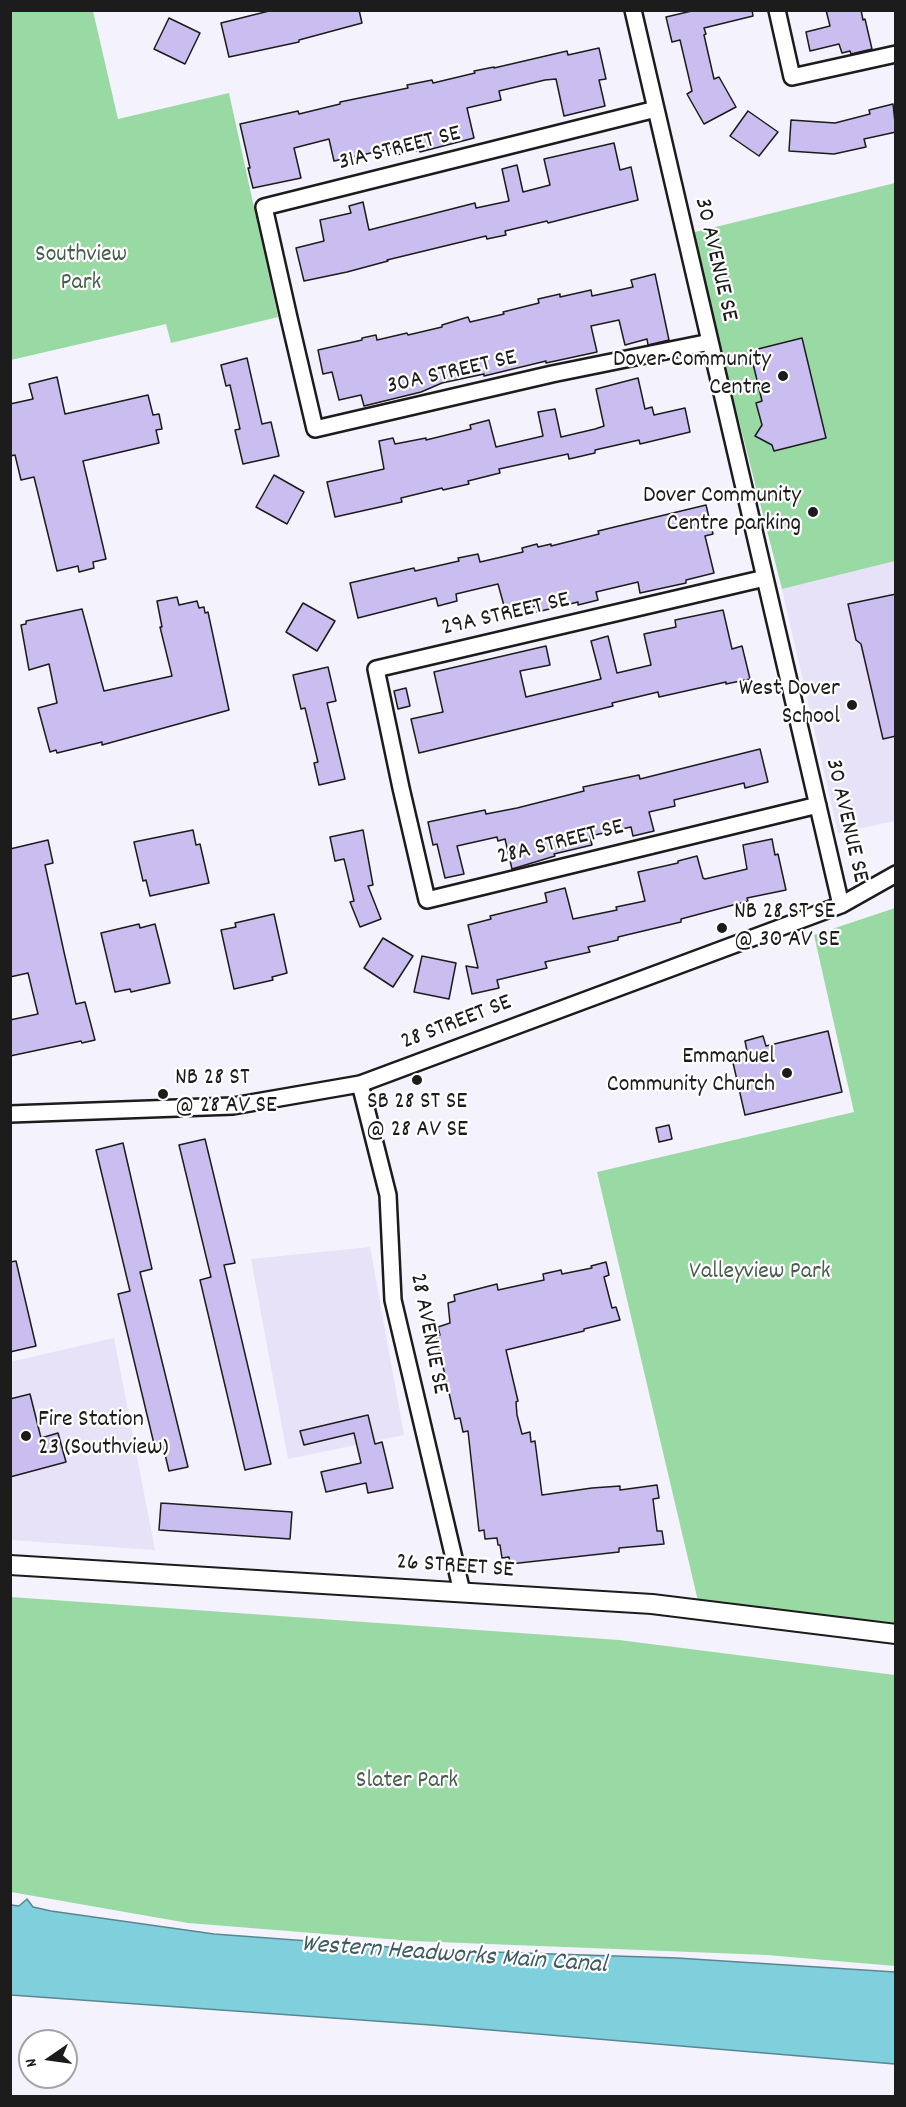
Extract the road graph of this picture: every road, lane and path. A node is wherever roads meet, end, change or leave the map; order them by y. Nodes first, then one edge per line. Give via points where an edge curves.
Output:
1 (633, 10) edge
2 (777, 10) edge
3 (896, 54) edge
4 (656, 109) junction
5 (289, 318) joint
6 (710, 342) junction
7 (765, 578) junction
8 (401, 788) joint
9 (818, 805) junction
10 (896, 874) edge
11 (841, 905) junction
12 (360, 1084) junction
13 (10, 1114) edge
14 (10, 1565) edge
15 (462, 1592) junction
16 (896, 1634) edge

1 - 4 street, 30 AVENUE SE
2 - 3 street via 792,77
4 - 5 street, 31A STREET SE via 264,207
4 - 6 street, 30 AVENUE SE
5 - 6 street, 30A STREET SE via 315,429
6 - 7 street, 30 AVENUE SE
7 - 8 street, 29A STREET SE via 376,669
7 - 9 street, 30 AVENUE SE
8 - 9 street, 28A STREET SE via 427,900
9 - 11 street, 30 AVENUE SE
10 - 11 street, 28 STREET SE
11 - 12 street, 28 STREET SE
12 - 13 street, 28 STREET SE via 233,1106
12 - 15 street, 28 AVENUE SE via 388,1195 393,1300
14 - 15 street, 26 STREET SE
15 - 16 street, 26 STREET SE via 652,1604

